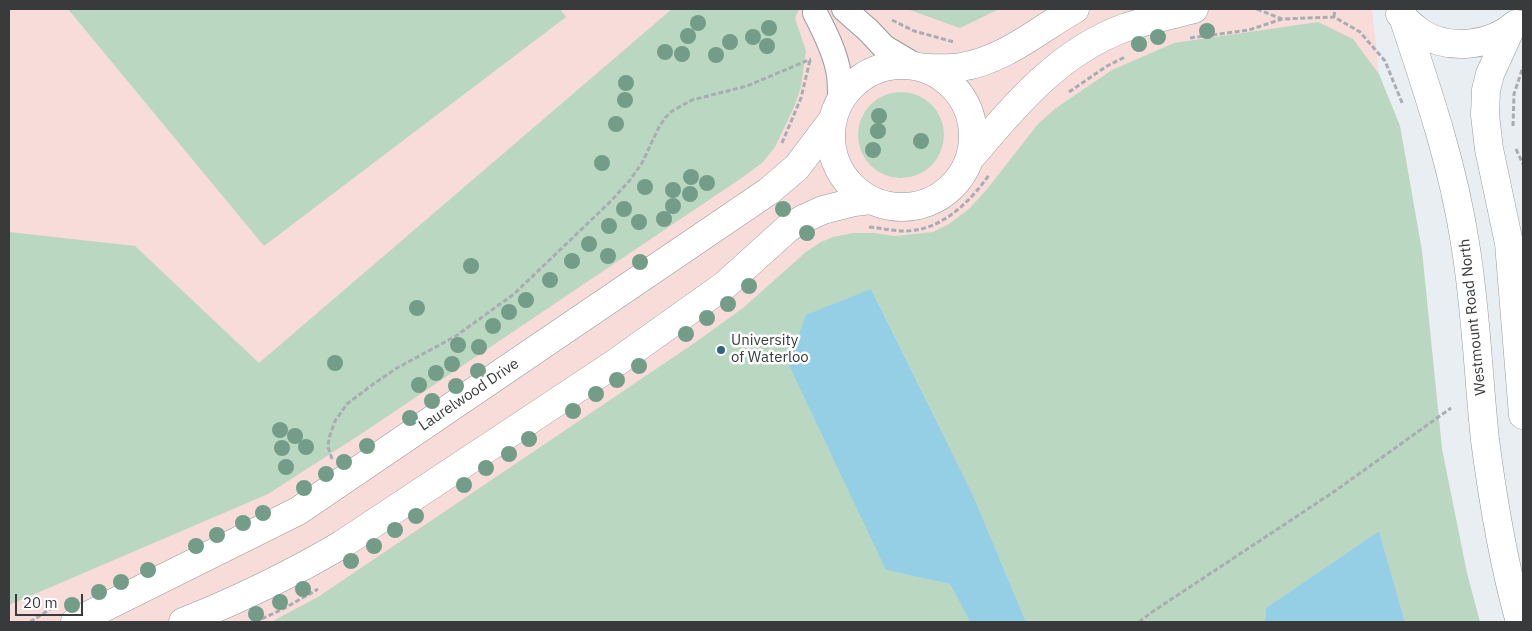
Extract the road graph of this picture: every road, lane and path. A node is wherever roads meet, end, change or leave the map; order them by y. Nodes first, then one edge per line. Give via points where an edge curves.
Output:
1 (844, 9) edge
2 (1075, 9) edge
3 (1194, 9) edge
4 (1258, 9) edge
5 (1335, 9) edge
6 (1397, 12) edge
7 (815, 13) dead end
8 (1334, 17) junction
9 (888, 18) dead end
10 (1282, 19) junction
11 (1517, 23) edge
12 (1188, 38) dead end
13 (963, 43) dead end
14 (1130, 55) dead end
15 (919, 66) junction
16 (1523, 67) edge
17 (1069, 92) dead end
18 (1403, 105) dead end
19 (836, 111) junction
20 (1513, 131) dead end
21 (1516, 148) dead end
22 (778, 152) dead end
23 (983, 162) junction
24 (1523, 164) edge
25 (871, 200) junction
26 (866, 227) dead end
27 (1451, 408) dead end
28 (1523, 415) edge
29 (325, 464) dead end
30 (321, 588) dead end
31 (69, 612) edge
32 (30, 622) edge
33 (183, 622) edge
34 (255, 622) edge
35 (1139, 622) edge
36 (1520, 622) edge

1 - 15 street via 884,47
2 - 15 street via 999,56 978,64 960,68
3 - 23 street via 1123,28 1062,62 1010,111
4 - 10 path
5 - 8 path
6 - 11 street via 1421,33 1443,42 1467,44 1490,40
6 - 36 street, Westmount Road North via 1445,147 1465,242 1491,484
7 - 19 street via 826,32 839,74
8 - 10 path
8 - 18 path via 1360,32 1385,62
9 - 13 path via 914,31
10 - 12 path via 1249,30
11 - 28 street via 1490,74 1485,115 1509,243
14 - 17 path via 1107,66
15 - 19 street via 878,68 856,80
15 - 23 street via 946,79 962,96
16 - 20 path via 1514,94
19 - 25 street via 831,146 838,168 852,187
19 - 31 street, Laurelwood Drive via 797,167 769,191 298,511
21 - 24 path
22 - 29 path via 801,98 810,60 747,86 692,100 672,111 624,187 514,294 456,336 397,368 347,404 335,420 328,447 332,459
23 - 25 street via 966,168 956,182 938,197 917,206 893,207
23 - 26 path via 975,194 944,221 924,229 904,231
25 - 33 street via 823,210 802,219 726,285 614,364 341,545 248,595
27 - 35 path via 1335,491
30 - 34 path
31 - 32 path

